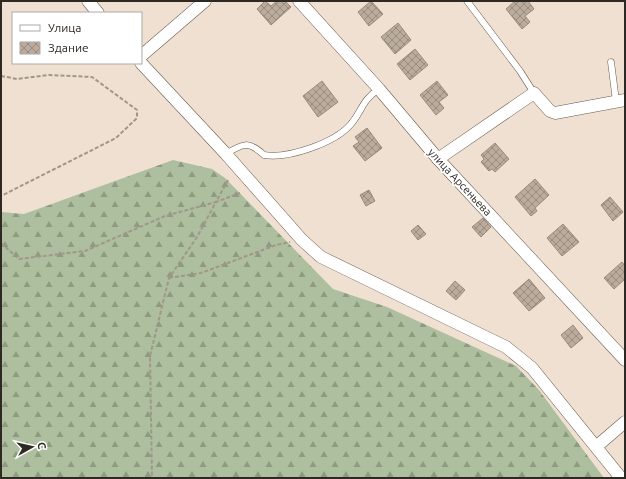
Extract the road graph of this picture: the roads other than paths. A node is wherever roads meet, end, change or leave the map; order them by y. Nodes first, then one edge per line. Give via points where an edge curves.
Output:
1 (88, 1) edge
2 (204, 1) edge
3 (299, 1) edge
4 (467, 1) edge
5 (97, 12) edge
6 (142, 55) edge
7 (611, 62) dead end
8 (142, 64) edge
9 (379, 89) junction
10 (534, 93) junction
11 (620, 100) edge
12 (226, 154) junction
13 (438, 159) junction
14 (625, 360) edge
15 (625, 422) edge
16 (597, 446) junction
17 (621, 478) edge

1 - 5 street
2 - 6 street
3 - 9 street, улица Арсеньева
4 - 10 lane
7 - 11 lane
8 - 12 street
9 - 12 lane via 368,96 346,130 322,143 284,155 264,155 248,144 236,147
9 - 13 street, улица Арсеньева
10 - 11 street via 555,113
10 - 13 street
12 - 16 street via 302,240 321,257 506,347 532,368
13 - 14 street, улица Арсеньева
15 - 16 street
16 - 17 street

